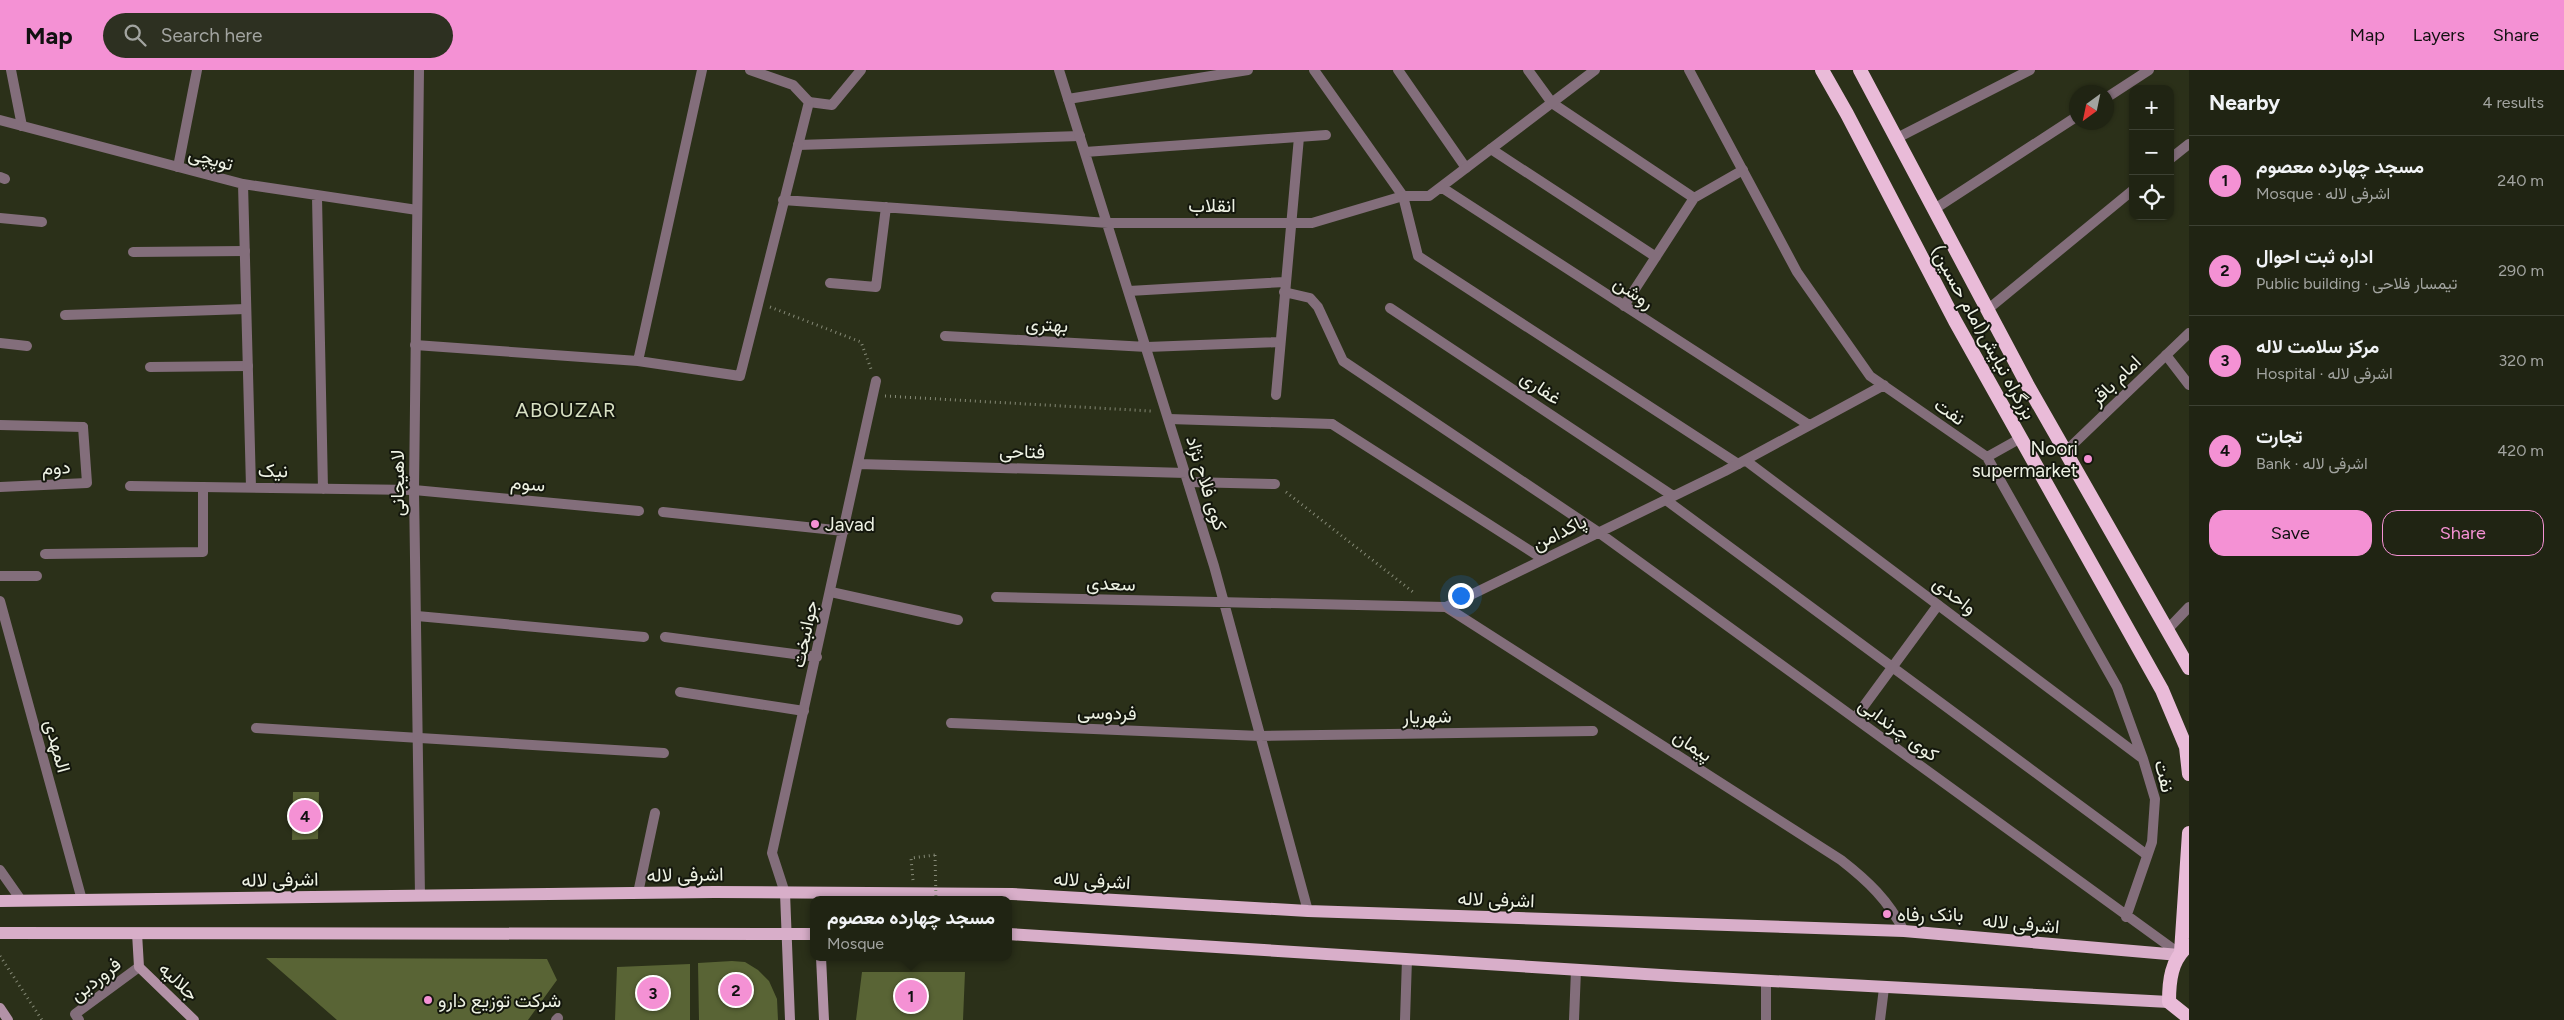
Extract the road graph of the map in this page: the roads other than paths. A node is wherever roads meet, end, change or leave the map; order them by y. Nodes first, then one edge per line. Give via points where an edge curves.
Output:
1 (11, 70) edge
2 (197, 70) edge
3 (419, 70) edge
4 (702, 70) edge
5 (750, 70) edge
6 (861, 70) edge
7 (1058, 70) edge
8 (1248, 70) edge
9 (1314, 70) edge
10 (1398, 70) edge
11 (1528, 70) edge
12 (1595, 70) edge
13 (1689, 70) edge
14 (1822, 70) edge
15 (1860, 70) edge
16 (2030, 70) edge
17 (2149, 70) edge
18 (2114, 93) edge
19 (1068, 99) junction
20 (809, 102) junction
21 (1552, 103) junction
22 (0, 120) edge
23 (2069, 122) edge
24 (22, 126) junction
25 (1326, 135) dead end
26 (1080, 136) junction
27 (1298, 137) junction
28 (1897, 138) junction
29 (798, 144) junction
30 (2189, 144) edge
31 (1491, 149) junction
32 (1085, 152) junction
33 (2174, 156) edge
34 (178, 167) junction
35 (1466, 168) junction
36 (1743, 170) junction
37 (243, 184) junction
38 (1441, 188) junction
39 (2129, 193) edge
40 (1404, 196) junction
41 (317, 197) junction
42 (1694, 198) junction
43 (783, 200) junction
44 (886, 207) junction
45 (417, 210) junction
46 (1933, 210) junction
47 (0, 218) edge
48 (42, 222) dead end
49 (1290, 222) junction
50 (1108, 223) junction
51 (244, 251) junction
52 (133, 252) dead end
53 (1656, 257) junction
54 (830, 283) dead end
55 (1285, 287) junction
56 (1129, 291) junction
57 (1624, 306) junction
58 (1390, 308) dead end
59 (246, 309) junction
60 (1987, 310) junction
61 (65, 315) dead end
62 (2189, 334) edge
63 (945, 336) dead end
64 (1280, 342) junction
65 (0, 343) edge
66 (415, 345) junction
67 (27, 346) dead end
68 (1147, 347) junction
69 (2166, 356) junction
70 (638, 361) junction
71 (150, 366) dead end
72 (248, 366) junction
73 (876, 381) road end
74 (1884, 385) junction
75 (2189, 385) edge
76 (1276, 395) dead end
77 (1168, 416) junction
78 (1810, 425) junction
79 (0, 426) edge
80 (2021, 438) junction
81 (2065, 452) junction
82 (1986, 457) junction
83 (1741, 462) junction
84 (858, 464) junction
85 (1187, 477) junction
86 (1275, 484) road end
87 (130, 486) dead end
88 (0, 487) edge
89 (203, 487) junction
90 (251, 488) junction
91 (323, 489) junction
92 (414, 490) junction
93 (1669, 498) junction
94 (639, 511) dead end
95 (663, 512) dead end
96 (844, 531) junction
97 (1598, 532) junction
98 (45, 554) dead end
99 (1543, 559) junction
100 (0, 576) edge
101 (37, 576) dead end
102 (831, 592) junction
103 (996, 597) dead end
104 (0, 601) edge
105 (1224, 604) junction
106 (1938, 604) junction
107 (1446, 607) junction
108 (2189, 607) edge
109 (417, 616) junction
110 (958, 620) dead end
111 (2167, 630) junction
112 (644, 637) dead end
113 (666, 637) dead end
114 (816, 657) junction
115 (1891, 666) junction
116 (2189, 668) edge
117 (680, 692) dead end
118 (804, 711) junction
119 (1855, 718) junction
120 (951, 723) dead end
121 (256, 728) dead end
122 (1593, 731) dead end
123 (1260, 736) junction
124 (419, 740) junction
125 (664, 753) dead end
126 (2143, 759) junction
127 (2189, 774) edge
128 (655, 813) dead end
129 (2189, 832) edge
130 (2147, 855) junction
131 (0, 870) edge
132 (786, 892) junction
133 (638, 893) junction
134 (420, 896) junction
135 (819, 896) edge
136 (21, 900) junction
137 (82, 900) junction
138 (0, 901) edge
139 (1308, 911) junction
140 (2126, 916) junction
141 (1904, 931) junction
142 (0, 933) edge
143 (137, 933) junction
144 (788, 934) junction
145 (810, 934) edge
146 (1012, 934) edge
147 (2182, 952) edge
148 (1407, 959) junction
149 (821, 961) edge
150 (139, 967) junction
151 (1576, 970) junction
152 (1766, 981) junction
153 (1884, 988) junction
154 (2169, 1002) junction
155 (0, 1008) edge
156 (2189, 1018) edge
157 (8, 1020) edge
158 (79, 1020) edge
159 (194, 1020) edge
160 (790, 1020) edge
161 (824, 1020) edge
162 (1405, 1020) edge
163 (1574, 1020) edge
164 (1766, 1020) edge
165 (1880, 1020) edge

1 - 24 street
2 - 34 street
3 - 45 street, لاهیجانی
4 - 70 street
5 - 20 street via 794,85
6 - 20 street via 832,105
7 - 19 street, کوی فلاح نژاد
8 - 19 street
9 - 40 street
10 - 35 street
11 - 21 street
12 - 21 street, انقلاب
13 - 36 street, نفت
14 - 80 highway, بزرگراه نیایش(امام حسین)
15 - 28 highway, بزرگراه نیایش(امام حسین)
16 - 28 street
17 - 18 street
19 - 26 street, کوی فلاح نژاد
20 - 29 street
21 - 31 street, انقلاب
21 - 42 street
22 - 24 street, توپچی
23 - 46 street
24 - 34 street, توپچی
25 - 27 street
26 - 29 street
26 - 32 street, کوی فلاح نژاد
27 - 32 street
27 - 49 street
28 - 46 highway, بزرگراه نیایش(امام حسین)
29 - 43 street
30 - 33 street
31 - 35 street, انقلاب
31 - 53 street
32 - 50 street, کوی فلاح نژاد
34 - 37 street, توپچی
35 - 38 street, انقلاب
36 - 42 street
36 - 74 street, نفت via 1797,272 1870,376
37 - 41 street, توپچی
37 - 51 street
38 - 40 street, انقلاب via 1429,196
38 - 57 street, روشن
39 - 60 street
40 - 49 street, انقلاب via 1312,223
40 - 83 street, واحدی via 1418,256
41 - 45 street, توپچی
41 - 91 street
42 - 53 street
43 - 44 street, انقلاب
43 - 70 street via 740,376
44 - 50 street, انقلاب
44 - 54 street via 876,287
45 - 66 street, لاهیجانی
46 - 60 highway, بزرگراه نیایش(امام حسین)
47 - 48 street
49 - 50 street, انقلاب
49 - 55 street
50 - 56 street, کوی فلاح نژاد
51 - 52 street
51 - 59 street
53 - 57 street
55 - 56 street, کوی چرندابی
55 - 64 street
55 - 97 street, کوی چرندابی via 1310,298 1318,307 1343,361
56 - 68 street, کوی فلاح نژاد
57 - 78 street, روشن
58 - 93 street, غفاری
59 - 61 street
59 - 72 street
60 - 81 highway, بزرگراه نیایش(امام حسین)
62 - 69 street, امام باقر
63 - 68 street, بهتری
64 - 68 street, بهتری
64 - 76 street
65 - 67 street
66 - 70 street
66 - 92 street, لاهیجانی
68 - 77 street, کوی فلاح نژاد
69 - 75 street
69 - 81 street, امام باقر
71 - 72 street
72 - 90 street
73 - 84 street, جوانبخت
74 - 78 street, پاکدامن
74 - 82 street, نفت
77 - 85 street, کوی فلاح نژاد
77 - 99 street via 1332,424
78 - 83 street, پاکدامن
79 - 88 street, دوم via 83,427 87,483
80 - 82 street
80 - 127 highway, بزرگراه نیایش(امام حسین) via 2162,690 2186,747
81 - 111 highway, بزرگراه نیایش(امام حسین)
82 - 126 street, نفت via 2117,687
83 - 93 street, پاکدامن
83 - 106 street, واحدی
84 - 85 street, فتاحی
84 - 96 street, جوانبخت
85 - 86 street, فتاحی
85 - 105 street, کوی فلاح نژاد
87 - 89 street, نیک
89 - 90 street, نیک
89 - 98 street via 203,552
90 - 91 street, نیک
91 - 92 street, نیک
92 - 94 street, سوم
92 - 109 street, لاهیجانی
93 - 97 street, پاکدامن
93 - 115 street, غفاری
95 - 96 street
96 - 102 street, جوانبخت
97 - 99 street, پاکدامن
97 - 119 street, کوی چرندابی
99 - 107 street, پاکدامن
100 - 101 street
102 - 110 street
102 - 114 street, جوانبخت
103 - 105 street, سعدی
104 - 137 street, المهدی
105 - 107 street, پاکدامن
105 - 123 street, کوی فلاح نژاد
106 - 115 street
106 - 126 street, واحدی
107 - 141 street, پیمان via 1841,860 1864,877 1893,909
108 - 111 street
109 - 112 street
109 - 124 street, لاهیجانی
111 - 116 highway, بزرگراه نیایش(امام حسین)
113 - 114 street
114 - 118 street, جوانبخت
115 - 119 street
115 - 130 street, غفاری
117 - 118 street
118 - 132 street, جوانبخت via 772,853
119 - 140 street, کوی چرندابی
120 - 123 street, فردوسی
121 - 124 street
122 - 123 street, شهریار
123 - 139 street, کوی فلاح نژاد
124 - 125 street
124 - 134 street, لاهیجانی
126 - 130 street, نفت via 2155,798 2152,842
128 - 133 street
129 - 147 highway
130 - 140 street, نفت
131 - 136 street
132 - 133 main road, اشرفی لاله
132 - 135 main road, اشرفی لاله
132 - 144 main road
133 - 134 main road, اشرفی لاله
134 - 137 main road, اشرفی لاله
135 - 139 main road, اشرفی لاله via 1012,894
136 - 137 main road, اشرفی لاله
136 - 138 main road, اشرفی لاله
139 - 141 main road, اشرفی لاله
140 - 147 street, کوی چرندابی
141 - 147 main road, اشرفی لاله
142 - 143 main road
143 - 144 main road
143 - 150 main road
144 - 145 main road
144 - 160 main road
146 - 148 main road
147 - 154 highway via 2169,977
148 - 151 main road
148 - 162 street
149 - 161 main road
150 - 158 street, فروردین via 75,1014
150 - 159 main road, جلالیه
151 - 152 main road
151 - 163 street
152 - 153 main road
152 - 164 street
153 - 154 main road
153 - 165 street
154 - 156 highway
155 - 157 main road

